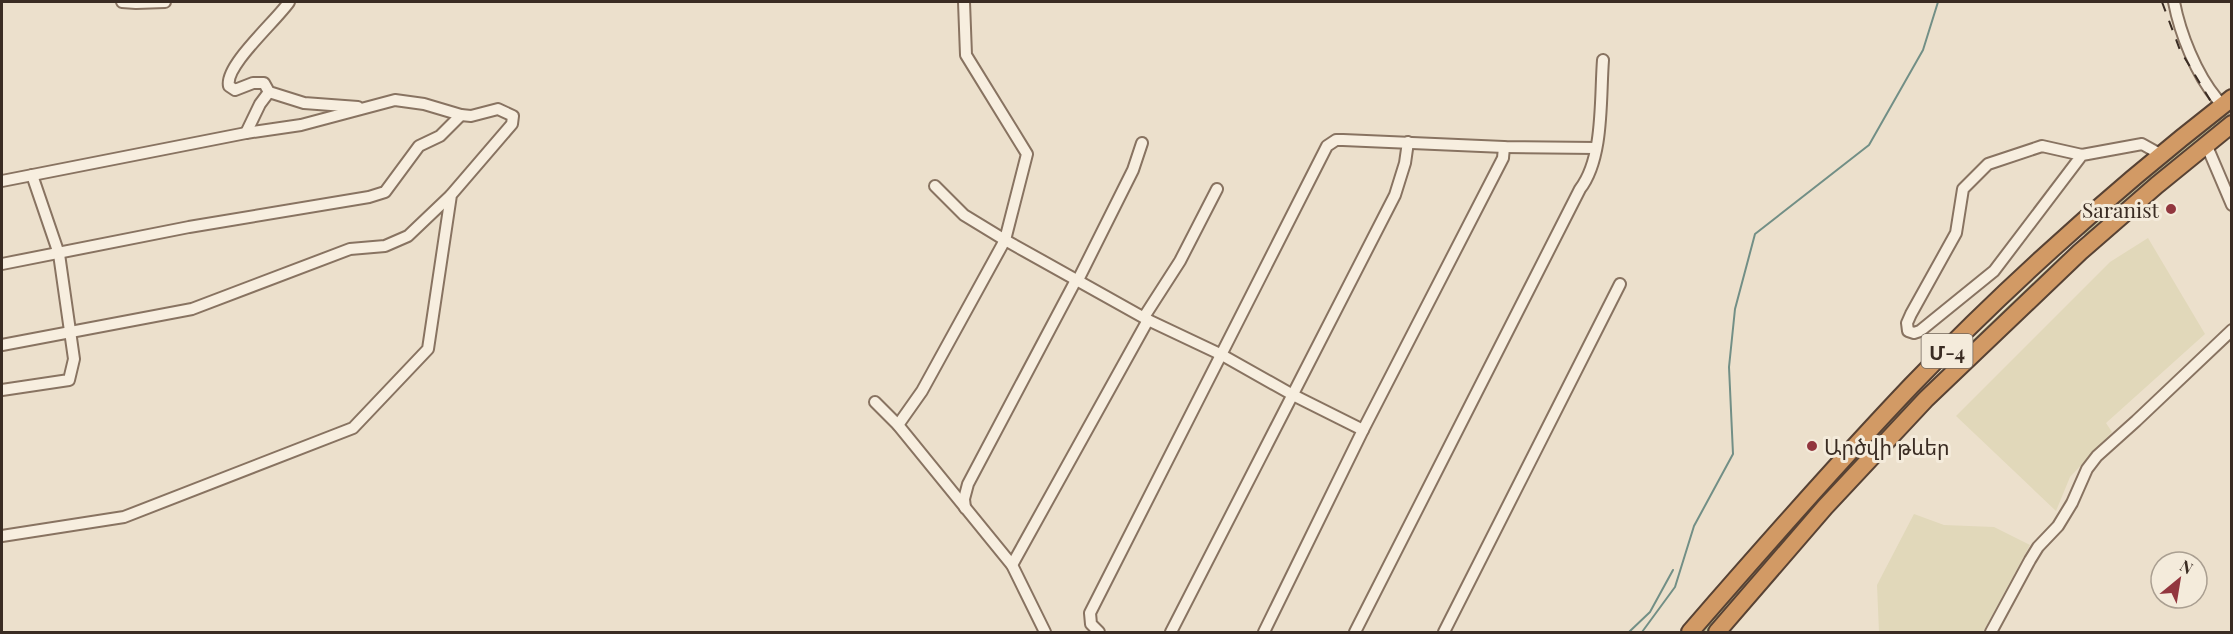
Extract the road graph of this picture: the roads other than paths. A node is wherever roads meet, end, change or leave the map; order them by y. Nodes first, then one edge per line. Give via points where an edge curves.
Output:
1 (122, 2) edge
2 (165, 2) edge
3 (290, 2) edge
4 (964, 2) edge
5 (2174, 2) edge
6 (1603, 60) dead end
7 (269, 92) junction
8 (2224, 99) edge
9 (367, 107) junction
10 (461, 115) junction
11 (2232, 124) edge
12 (246, 133) junction
13 (1408, 142) junction
14 (1142, 143) dead end
15 (2206, 144) junction
16 (1504, 147) junction
17 (1596, 148) junction
18 (2082, 154) junction
19 (2160, 154) junction
20 (2180, 166) junction
21 (2216, 170) junction
22 (32, 176) junction
23 (2, 181) edge
24 (935, 186) dead end
25 (1217, 189) dead end
26 (451, 195) junction
27 (2232, 205) edge
28 (1005, 240) junction
29 (59, 254) junction
30 (2, 264) edge
31 (1077, 280) junction
32 (1620, 284) dead end
33 (1146, 319) junction
34 (2232, 330) edge
35 (70, 333) junction
36 (2, 345) edge
37 (1222, 355) junction
38 (2, 390) edge
39 (1293, 395) junction
40 (875, 402) dead end
41 (898, 425) junction
42 (1363, 430) junction
43 (965, 508) junction
44 (2, 536) edge
45 (1012, 565) junction
46 (1045, 633) edge
47 (1099, 633) edge
48 (1172, 633) edge
49 (1264, 633) edge
50 (1355, 633) edge
51 (1444, 633) edge
52 (1690, 633) edge
53 (1717, 633) edge
54 (1991, 633) edge

1 - 2 street
3 - 7 street via 242,55 228,80 235,90 259,82
4 - 28 street via 966,55 1027,153
5 - 8 street via 2179,26 2208,88
6 - 17 street
7 - 9 street via 304,103
7 - 12 street
8 - 19 highway, Մ-4
9 - 10 street via 395,100
9 - 12 street via 302,125
10 - 26 street via 498,109 513,116 512,124
10 - 29 street via 440,136 419,146 385,192 377,195
11 - 15 highway, Մ-4
12 - 22 street
13 - 16 street
13 - 37 street via 1336,140 1327,146
13 - 39 street via 1395,195
14 - 31 street via 1133,170
15 - 20 highway, Մ-4
15 - 21 street
16 - 17 street
16 - 42 street via 1503,158
17 - 50 street via 1589,176
18 - 18 street via 1994,271 1920,331 1908,331 1911,314 1956,233 1963,189 1988,164 2043,146
18 - 19 street via 2142,144
19 - 52 highway, Մ-4 via 2026,274 1913,384
20 - 21 street via 2199,161
20 - 53 highway, Մ-4 via 2080,252 1926,399 1825,507
21 - 27 street
22 - 23 street
22 - 29 street
24 - 28 street via 964,215
25 - 33 street
26 - 35 street via 408,236 385,246 350,249 192,309
26 - 44 street via 428,349 353,428 124,517
28 - 31 street
28 - 41 street via 922,392
29 - 30 street
29 - 35 street
31 - 33 street
31 - 43 street via 968,484
32 - 51 street
33 - 37 street
33 - 45 street
34 - 54 street via 2097,456 2058,526 2030,560
35 - 36 street
35 - 38 street via 74,359 69,380
37 - 39 street
37 - 47 street via 1089,613 1091,624
39 - 42 street
39 - 48 street
40 - 41 street
41 - 43 street
42 - 49 street
43 - 45 street
45 - 46 street

